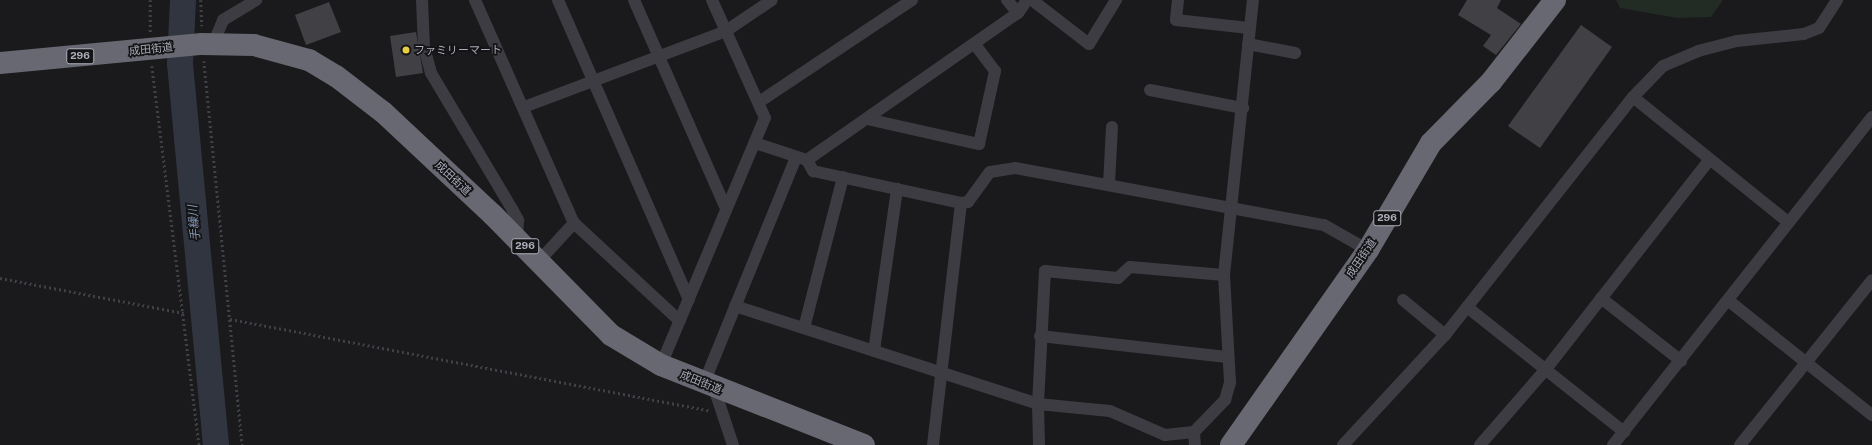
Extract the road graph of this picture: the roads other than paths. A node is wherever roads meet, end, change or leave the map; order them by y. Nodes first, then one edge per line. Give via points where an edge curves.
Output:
1 (256, 0) edge
2 (422, 0) edge
3 (475, 0) edge
4 (558, 0) edge
5 (634, 0) edge
6 (712, 0) edge
7 (772, 0) edge
8 (912, 0) edge
9 (1007, 0) edge
10 (1027, 0) edge
11 (1032, 0) edge
12 (1116, 0) edge
13 (1178, 0) edge
14 (1252, 0) edge
15 (1555, 0) edge
16 (1837, 0) edge
17 (1018, 13) junction
18 (1249, 28) junction
19 (726, 31) junction
20 (204, 44) junction
21 (975, 44) junction
22 (1248, 44) junction
23 (1296, 53) dead end
24 (659, 56) junction
25 (0, 63) edge
26 (593, 81) junction
27 (1150, 90) dead end
28 (1633, 97) junction
29 (759, 102) junction
30 (524, 107) junction
31 (1243, 108) junction
32 (1872, 117) edge
33 (867, 119) junction
34 (1112, 127) dead end
35 (755, 143) junction
36 (802, 158) junction
37 (1710, 159) junction
38 (843, 177) junction
39 (1109, 184) junction
40 (897, 189) junction
41 (961, 203) junction
42 (1230, 207) junction
43 (726, 209) junction
44 (1788, 222) junction
45 (574, 223) junction
46 (517, 239) junction
47 (1368, 250) junction
48 (539, 261) junction
49 (1224, 275) junction
50 (1872, 280) edge
51 (1601, 298) junction
52 (689, 300) junction
53 (1403, 300) dead end
54 (1730, 301) junction
55 (735, 306) junction
56 (1467, 308) junction
57 (680, 321) junction
58 (804, 328) junction
59 (1444, 335) junction
60 (1040, 336) junction
61 (874, 351) junction
62 (1227, 357) junction
63 (1681, 361) junction
64 (1808, 362) junction
65 (661, 365) junction
66 (1546, 369) junction
67 (940, 373) junction
68 (709, 386) junction
69 (1038, 404) junction
70 (1872, 415) edge
71 (1194, 432) junction
72 (1624, 432) junction
73 (733, 445) edge
74 (864, 445) edge
75 (933, 445) edge
76 (1039, 445) edge
77 (1195, 445) edge
78 (1231, 445) edge
79 (1343, 445) edge
80 (1480, 445) edge
81 (1613, 445) edge
82 (1740, 445) edge

1 - 20 street via 224,20
2 - 46 street via 423,40 429,67 515,214
3 - 30 street
4 - 26 street
5 - 24 street
6 - 19 street
7 - 19 street
8 - 29 street
9 - 17 street
10 - 17 street
11 - 12 street via 1089,44
13 - 18 street via 1176,20
14 - 18 street
15 - 47 highway, 成田街道 / 296 via 1491,82 1431,143
16 - 28 street via 1819,28 1804,34 1736,41 1698,51 1663,66
17 - 21 street
18 - 22 street
19 - 24 street
19 - 29 street
20 - 25 highway, 成田街道 / 296
20 - 46 highway, 成田街道 / 296 via 282,50 336,76 382,112
21 - 33 street
21 - 33 street via 995,71 979,144
22 - 23 street
22 - 31 street
24 - 26 street
24 - 43 street
26 - 30 street
26 - 52 street
27 - 31 street
28 - 37 street
28 - 56 street
29 - 35 street via 765,118
30 - 45 street
31 - 42 street
32 - 44 street
33 - 36 street
34 - 39 street
35 - 36 street
35 - 43 street
36 - 38 street via 813,171
36 - 55 street
37 - 44 street
37 - 51 street
38 - 40 street
38 - 58 street
39 - 41 street via 1015,168 990,172 968,202
39 - 42 street
40 - 41 street
40 - 61 street
41 - 67 street
42 - 47 street via 1324,225
42 - 49 street
43 - 52 street
44 - 54 street
45 - 48 street
45 - 57 street
46 - 48 highway, 成田街道 / 296
47 - 78 highway, 成田街道 / 296
48 - 65 highway, 成田街道 / 296 via 611,335
49 - 60 street via 1130,268 1118,278 1045,271
49 - 62 street
50 - 64 street
51 - 63 street
51 - 66 street
52 - 57 street
53 - 59 street
54 - 63 street
54 - 64 street
55 - 58 street
55 - 68 street
56 - 59 street
56 - 66 street
57 - 65 street
58 - 61 street
59 - 79 street
60 - 62 street
60 - 69 street
61 - 67 street
62 - 71 street via 1230,382 1225,400
63 - 72 street
64 - 70 street
64 - 82 street
65 - 68 highway, 成田街道 / 296
66 - 72 street
66 - 80 street
67 - 69 street
67 - 75 street
68 - 73 street
68 - 74 highway, 成田街道 / 296
69 - 71 street via 1110,411 1165,435
69 - 76 street
71 - 77 street
72 - 81 street

